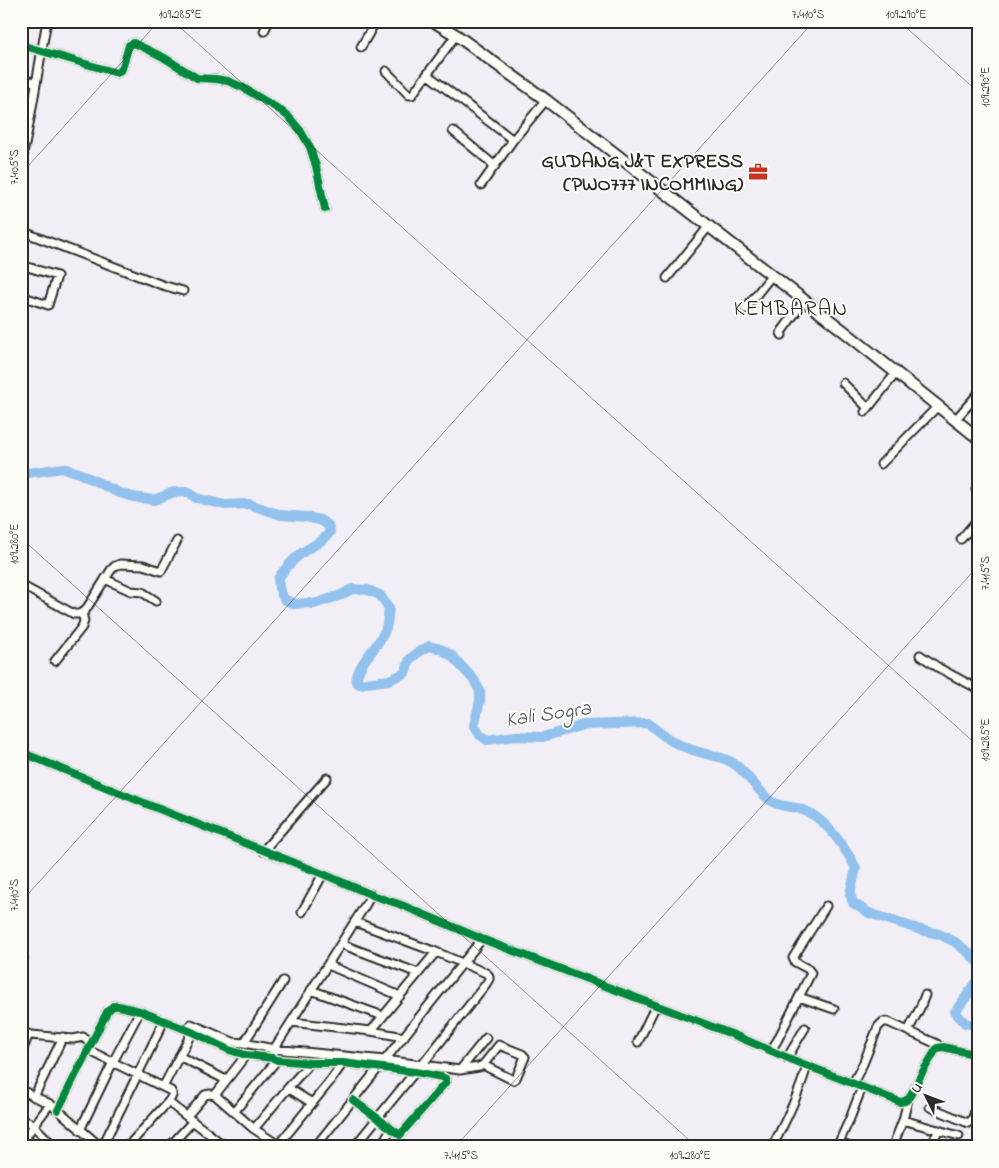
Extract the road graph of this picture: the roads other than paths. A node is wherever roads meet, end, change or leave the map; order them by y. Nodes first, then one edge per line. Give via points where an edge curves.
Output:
1 (47, 21) edge
2 (268, 21) edge
3 (376, 21) edge
4 (433, 21) edge
5 (264, 30) dead end
6 (456, 35) junction
7 (21, 45) edge
8 (360, 46) dead end
9 (41, 50) junction
10 (386, 71) dead end
11 (428, 75) junction
12 (21, 80) edge
13 (36, 82) junction
14 (546, 100) junction
15 (453, 130) dead end
16 (513, 140) junction
17 (21, 163) edge
18 (495, 166) junction
19 (481, 185) dead end
20 (325, 209) dead end
21 (709, 226) junction
22 (21, 231) edge
23 (21, 265) edge
24 (772, 275) junction
25 (666, 278) dead end
26 (183, 291) dead end
27 (21, 296) edge
28 (804, 301) junction
29 (745, 309) dead end
30 (782, 335) dead end
31 (896, 373) junction
32 (843, 383) dead end
33 (977, 396) edge
34 (938, 406) junction
35 (955, 420) junction
36 (978, 438) edge
37 (882, 464) dead end
38 (978, 519) edge
39 (961, 539) dead end
40 (177, 541) dead end
41 (105, 579) junction
42 (21, 586) edge
43 (156, 601) dead end
44 (82, 613) junction
45 (920, 656) dead end
46 (55, 661) dead end
47 (978, 689) edge
48 (21, 752) edge
49 (327, 778) dead end
50 (263, 851) junction
51 (323, 874) junction
52 (371, 894) junction
53 (826, 906) dead end
54 (302, 912) dead end
55 (355, 922) junction
56 (482, 939) junction
57 (341, 944) junction
58 (436, 952) junction
59 (464, 963) junction
60 (328, 965) junction
61 (418, 973) junction
62 (283, 981) dead end
63 (311, 990) junction
64 (925, 995) dead end
65 (400, 996) junction
66 (799, 997) junction
67 (656, 1005) junction
68 (834, 1009) dead end
69 (140, 1011) junction
70 (383, 1016) junction
71 (164, 1021) junction
72 (291, 1022) junction
73 (192, 1028) junction
74 (804, 1028) dead end
75 (371, 1031) junction
76 (908, 1031) junction
77 (25, 1034) edge
78 (63, 1037) junction
79 (404, 1037) junction
80 (486, 1038) dead end
81 (638, 1042) dead end
82 (244, 1043) junction
83 (89, 1047) junction
84 (940, 1047) junction
85 (274, 1048) junction
86 (771, 1050) junction
87 (21, 1054) edge
88 (246, 1055) junction
89 (978, 1055) edge
90 (179, 1056) junction
91 (787, 1058) junction
92 (275, 1059) junction
93 (384, 1060) junction
94 (113, 1062) junction
95 (310, 1063) junction
96 (343, 1063) junction
97 (422, 1065) junction
98 (483, 1065) junction
99 (807, 1066) junction
100 (378, 1068) junction
101 (460, 1070) junction
102 (415, 1072) junction
103 (138, 1076) junction
104 (226, 1080) junction
105 (852, 1083) junction
106 (163, 1087) junction
107 (862, 1087) junction
108 (288, 1088) junction
109 (21, 1090) edge
110 (214, 1095) junction
111 (34, 1097) junction
112 (353, 1100) junction
113 (908, 1100) junction
114 (168, 1102) junction
115 (978, 1102) edge
116 (312, 1103) junction
117 (50, 1104) junction
118 (930, 1107) dead end
119 (58, 1110) junction
120 (234, 1112) junction
121 (378, 1118) junction
122 (21, 1119) edge
123 (190, 1119) junction
124 (903, 1120) junction
125 (975, 1121) edge
126 (34, 1126) junction
127 (254, 1129) junction
128 (391, 1129) junction
129 (80, 1130) junction
130 (939, 1130) junction
131 (959, 1136) dead end
132 (23, 1141) edge
133 (174, 1141) junction
134 (838, 1145) edge
135 (129, 1146) edge
136 (37, 1147) edge
137 (55, 1147) edge
138 (102, 1147) edge
139 (169, 1147) edge
140 (182, 1147) edge
141 (226, 1147) edge
142 (315, 1147) edge
143 (354, 1147) edge
144 (380, 1147) edge
145 (772, 1147) edge
146 (850, 1147) edge
147 (896, 1147) edge
148 (930, 1147) edge

1 - 9 street
2 - 5 street
3 - 8 street
4 - 6 main road
6 - 11 street
6 - 14 main road
7 - 9 street
9 - 13 street
9 - 20 street via 117,73 122,69 129,44 134,43 197,78 228,81 242,87 280,110 300,130 310,147
10 - 11 street via 410,95
11 - 16 street
12 - 13 street
13 - 17 street
14 - 16 street
14 - 21 main road
15 - 18 street
16 - 18 street
18 - 19 street
21 - 24 main road
21 - 25 street
22 - 26 street
23 - 27 street via 57,276 48,305
24 - 28 main road
24 - 29 street
28 - 30 street
28 - 31 main road
31 - 32 street via 866,410
31 - 34 main road
33 - 35 street
34 - 35 main road
34 - 37 street
35 - 36 main road
38 - 39 street
40 - 41 street via 161,571 143,565 120,564
41 - 43 street via 131,591 142,592
41 - 44 street
42 - 44 street via 74,614
44 - 46 street via 82,627
45 - 47 street
48 - 50 street
49 - 50 street
50 - 51 street
51 - 52 street
51 - 54 street
52 - 55 street
52 - 56 street
53 - 66 street via 793,958 811,973
55 - 57 street
55 - 58 street
56 - 59 street
56 - 67 street
57 - 60 street
57 - 61 street
58 - 59 street
58 - 61 street
59 - 79 street
59 - 97 street via 486,973 489,979
60 - 63 street
60 - 65 street
61 - 65 street
62 - 82 street
63 - 70 street
63 - 72 street
64 - 76 street
65 - 70 street
66 - 68 street
66 - 86 street
67 - 81 street
67 - 86 street
69 - 71 street
69 - 83 street via 113,1006
69 - 94 street
70 - 75 street
71 - 73 street
71 - 103 street
72 - 75 street
72 - 85 street
73 - 82 street
73 - 88 street via 229,1050
73 - 90 street
74 - 91 street
75 - 79 street
76 - 84 street
76 - 105 street via 888,1022 880,1024
77 - 78 street
77 - 87 street
78 - 83 street via 83,1037
78 - 111 street
79 - 93 street
80 - 101 street
82 - 85 street
83 - 94 street
83 - 119 street
84 - 89 street
84 - 113 street
85 - 92 street
85 - 93 street
86 - 91 street
88 - 92 street
88 - 104 street
90 - 104 street
90 - 106 street
91 - 99 street
92 - 95 street
92 - 120 street
93 - 97 street
93 - 100 street
94 - 103 street
94 - 129 street
95 - 96 street
95 - 108 street
96 - 100 street
96 - 116 street
97 - 101 street
98 - 98 street via 513,1080 525,1057 499,1045
98 - 101 street
99 - 105 street
99 - 145 street
100 - 102 street
100 - 112 street
102 - 121 street
102 - 128 street via 444,1078 446,1082 404,1132 400,1135
103 - 106 street
103 - 138 street
104 - 110 street
105 - 107 street
106 - 114 street via 173,1093
107 - 113 street via 900,1102
107 - 134 street
108 - 116 street
108 - 127 street
109 - 111 street
110 - 120 street
110 - 123 street via 206,1095
111 - 117 street
112 - 121 street
112 - 142 street
113 - 124 street
114 - 123 street
114 - 135 street
115 - 125 street
116 - 127 street via 280,1144
117 - 119 street
117 - 126 street
118 - 125 street via 968,1123
119 - 129 street
120 - 127 street
121 - 128 street
121 - 143 street
122 - 126 street
123 - 133 street
123 - 141 street
124 - 130 street
124 - 147 street via 894,1143
126 - 132 street
126 - 137 street
128 - 144 street
129 - 138 street
130 - 131 street
130 - 148 street
132 - 136 street
133 - 139 street
133 - 140 street
134 - 146 street

